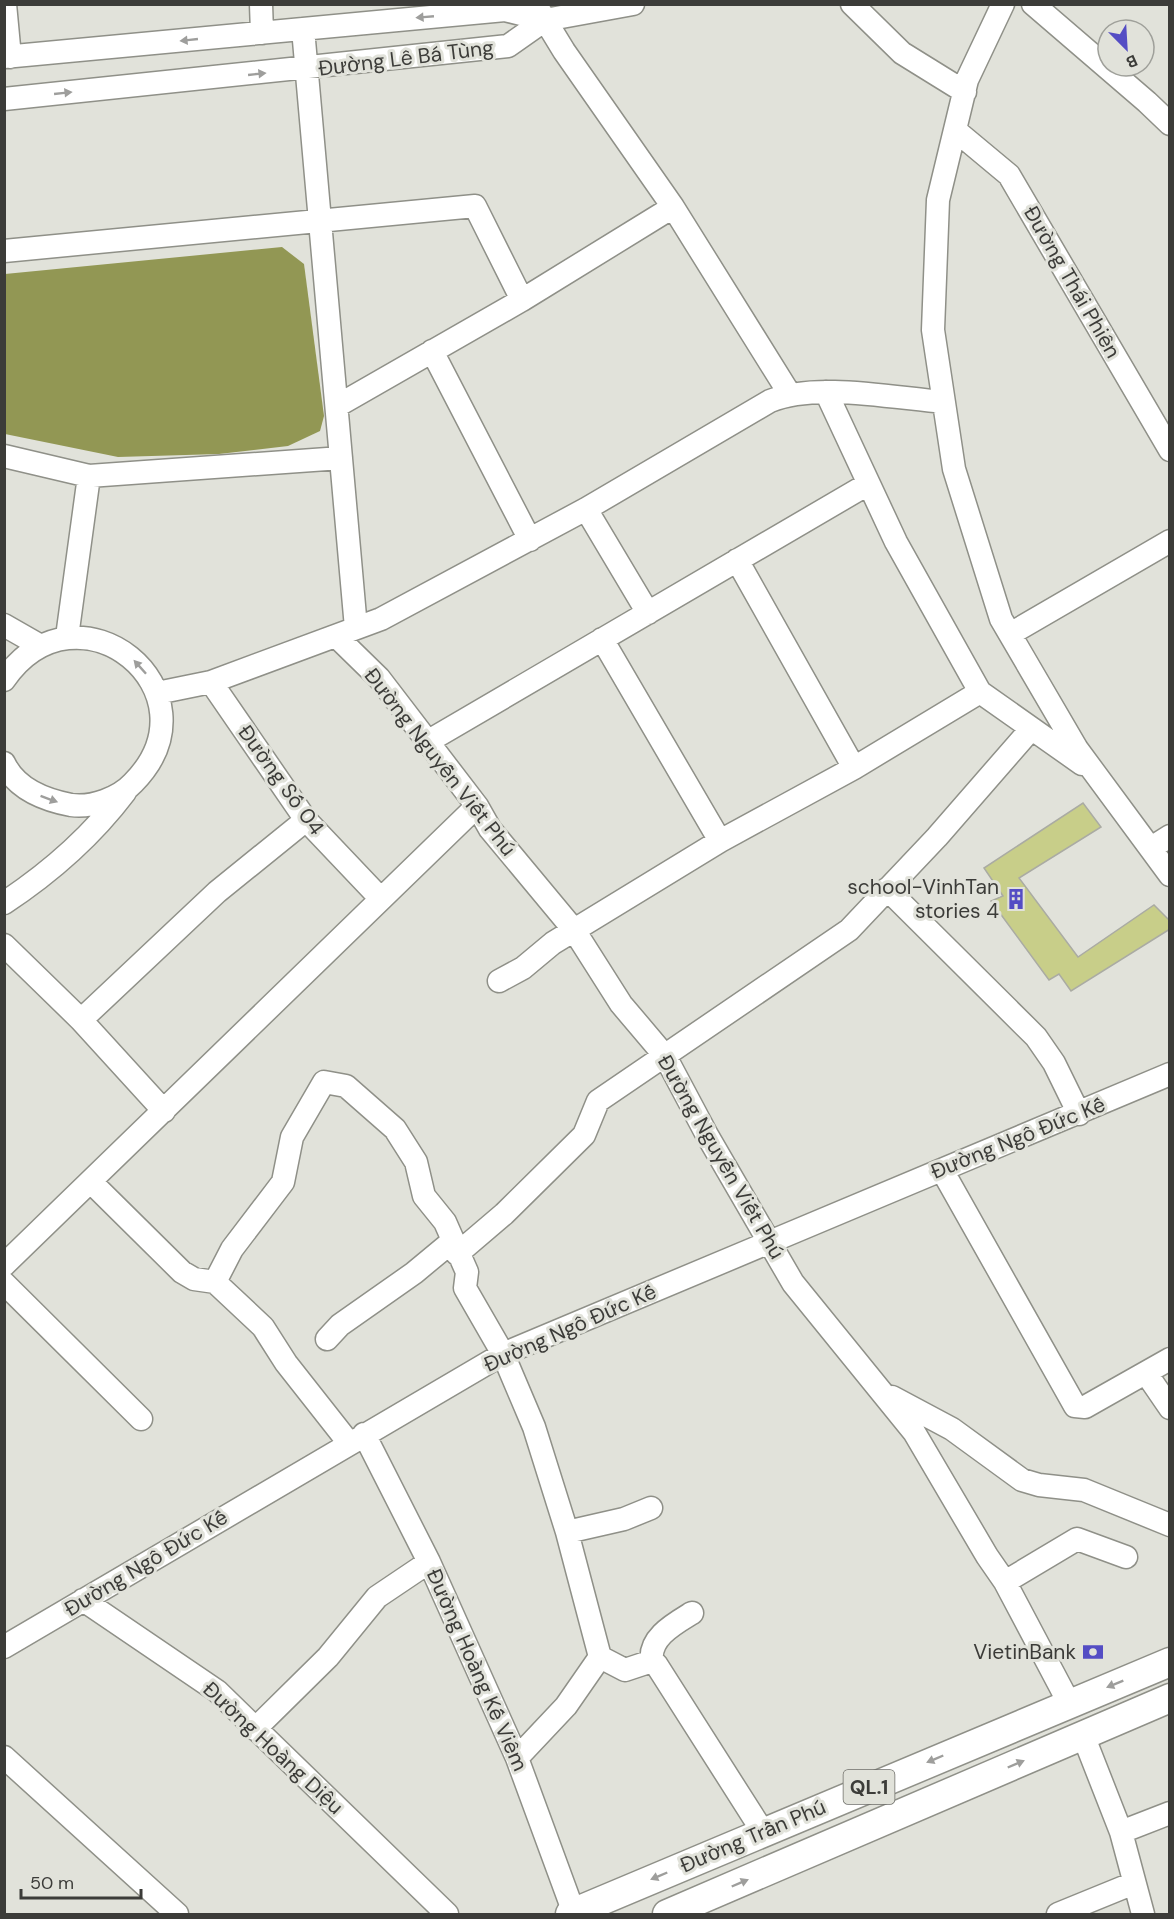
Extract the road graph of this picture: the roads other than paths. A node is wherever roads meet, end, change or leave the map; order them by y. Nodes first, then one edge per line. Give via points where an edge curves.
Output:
1 (5, 4) edge
2 (261, 4) edge
3 (633, 4) edge
4 (852, 4) edge
5 (1003, 4) edge
6 (1033, 4) edge
7 (540, 12) edge
8 (303, 29) junction
9 (262, 33) junction
10 (7, 57) edge
11 (308, 69) junction
12 (965, 92) junction
13 (4, 99) edge
14 (1170, 124) edge
15 (955, 130) junction
16 (673, 207) junction
17 (321, 220) junction
18 (4, 251) edge
19 (522, 300) junction
20 (432, 351) junction
21 (826, 392) junction
22 (789, 393) junction
23 (944, 402) junction
24 (337, 406) junction
25 (1170, 450) edge
26 (4, 456) edge
27 (341, 458) junction
28 (89, 476) junction
29 (868, 484) junction
30 (586, 509) junction
31 (530, 540) junction
32 (1170, 541) edge
33 (738, 560) junction
34 (648, 612) junction
35 (4, 625) edge
36 (346, 632) junction
37 (1010, 634) junction
38 (67, 637) junction
39 (602, 639) junction
40 (39, 645) junction
41 (4, 680) edge
42 (211, 682) junction
43 (980, 692) junction
44 (157, 693) junction
45 (1031, 729) junction
46 (427, 742) junction
47 (4, 763) edge
48 (854, 768) junction
49 (1093, 772) junction
50 (128, 789) junction
51 (477, 806) junction
52 (306, 820) junction
53 (720, 841) junction
54 (1160, 842) edge
55 (1170, 875) edge
56 (887, 889) junction
57 (381, 899) junction
58 (4, 903) edge
59 (574, 930) junction
60 (4, 945) edge
61 (500, 981) dead end
62 (81, 1020) junction
63 (665, 1056) junction
64 (1170, 1074) edge
65 (164, 1111) junction
66 (1079, 1114) junction
67 (942, 1170) junction
68 (91, 1182) junction
69 (769, 1242) junction
70 (457, 1254) junction
71 (4, 1265) edge
72 (215, 1282) junction
73 (4, 1283) edge
74 (327, 1339) dead end
75 (503, 1354) junction
76 (1170, 1359) edge
77 (1146, 1373) junction
78 (884, 1392) junction
79 (1170, 1408) edge
80 (141, 1419) dead end
81 (357, 1439) junction
82 (651, 1508) dead end
83 (1170, 1525) edge
84 (567, 1532) junction
85 (1126, 1557) dead end
86 (429, 1562) junction
87 (1005, 1582) junction
88 (83, 1600) junction
89 (692, 1613) dead end
90 (4, 1647) edge
91 (600, 1657) junction
92 (652, 1662) junction
93 (1170, 1662) edge
94 (1170, 1698) edge
95 (1069, 1703) junction
96 (255, 1730) junction
97 (1083, 1736) junction
98 (4, 1757) edge
99 (517, 1758) junction
100 (1170, 1813) edge
101 (764, 1832) junction
102 (1121, 1832) junction
103 (779, 1866) junction
104 (1134, 1883) junction
105 (674, 1913) edge
106 (177, 1914) edge
107 (447, 1914) edge
108 (572, 1914) edge
109 (1058, 1914) edge
110 (1143, 1914) edge

1 - 10 street
2 - 9 street
3 - 7 street
4 - 12 street via 902,53
5 - 12 street
6 - 14 street
7 -> 8 street, Đường Lê Bá Tùng via 505,10
7 - 11 street, Đường Lê Bá Tùng via 508,46
7 - 16 street
8 - 9 street, Đường Lê Bá Tùng
8 - 11 street
9 -> 10 street, Đường Lê Bá Tùng
13 -> 11 street, Đường Lê Bá Tùng
11 - 17 street
12 - 15 street
15 - 23 street via 939,200 933,330
15 - 25 street, Đường Thái Phiên via 1009,175
16 - 19 street
16 - 22 street
17 - 18 street
17 - 19 street via 475,206
17 - 24 street
19 - 20 street
20 - 24 street
20 - 31 street
21 - 22 street
21 - 23 street
21 - 29 street
22 - 30 street
23 - 37 street via 954,469 1001,619
24 - 27 street
26 - 28 street
27 - 28 street
27 - 36 street
28 - 38 street
29 - 33 street
29 - 43 street
30 - 31 street
30 - 34 street
31 - 36 street via 381,619
32 - 37 street
33 - 34 street
33 - 48 street
34 - 39 street
35 - 40 street
36 - 42 street
36 - 46 street, Đường Nguyễn Viết Phú
37 - 49 street
38 - 40 street
44 -> 38 street via 143,668 122,649 96,638
39 - 46 street
39 - 53 street
40 - 41 street via 16,663
42 - 44 street
42 - 52 street, Đường Số 04
43 - 45 street
43 - 48 street
44 - 50 street via 162,719 158,746 146,770
45 - 49 street
45 - 56 street
46 - 51 street, Đường Nguyễn Viết Phú
47 -> 50 street via 27,789 51,801 77,806 104,801
48 - 53 street
49 - 54 street
50 - 58 street via 98,827 44,877
51 - 57 street
51 - 59 street, Đường Nguyễn Viết Phú via 490,829
52 - 57 street, Đường Số 04
52 - 62 street via 217,892
53 - 59 street
54 - 55 street
56 - 63 street via 849,930
56 - 66 street via 1036,1037 1054,1063
57 - 65 street
59 - 61 street
59 - 63 street, Đường Nguyễn Viết Phú via 621,1004
60 - 62 street
62 - 65 street
63 - 69 street, Đường Nguyễn Viết Phú
63 - 70 street via 598,1101 584,1135
64 - 66 street, Đường Ngô Đức Kế
65 - 68 street
66 - 67 street, Đường Ngô Đức Kế
67 - 69 street, Đường Ngô Đức Kế
67 - 77 street via 1075,1406 1085,1407
68 - 71 street
68 - 72 street via 182,1272 194,1280
69 - 75 street, Đường Ngô Đức Kế
69 - 78 street, Đường Nguyễn Viết Phú via 793,1283
70 - 72 street via 445,1222 424,1196 416,1162 394,1129 346,1086 324,1082 292,1137 283,1182 232,1249
70 - 74 street via 449,1244 340,1325
70 - 75 street via 467,1272 465,1288
72 - 81 street, Đường Hoàng Kế Viêm via 263,1327 286,1363
73 - 80 street
75 - 81 street, Đường Ngô Đức Kế
75 - 84 street via 534,1427
76 - 77 street
77 - 79 street
78 - 83 street via 952,1429 1022,1480 1084,1490
78 - 87 street, Đường Nguyễn Viết Phú via 914,1432
81 - 86 street, Đường Hoàng Kế Viêm
81 - 88 street, Đường Ngô Đức Kế
82 - 84 street via 624,1519
84 - 91 street
85 - 87 street via 1077,1539
86 - 96 street via 382,1592 328,1657
86 - 99 street, Đường Hoàng Kế Viêm
87 - 95 street, Đường Nguyễn Viết Phú
88 - 90 street, Đường Ngô Đức Kế
88 - 96 street, Đường Hoàng Diệu via 207,1683
89 - 92 street via 666,1630 654,1646
91 - 92 street via 625,1670
91 - 99 street via 566,1706
92 - 101 street
93 -> 95 main road, Đường Trần Phú / QL.1
94 - 97 main road, Đường Trần Phú / QL.1
95 - 97 main road
95 -> 101 main road, Đường Trần Phú / QL.1
96 - 107 street, Đường Hoàng Diệu
97 - 102 street
103 -> 97 main road, Đường Trần Phú / QL.1
98 - 106 street
99 - 108 street, Đường Hoàng Kế Viêm
100 - 102 street
101 - 103 main road
101 -> 108 main road, Đường Trần Phú / QL.1
102 - 104 street
105 -> 103 main road, Đường Trần Phú / QL.1
104 - 109 street
104 - 110 street

